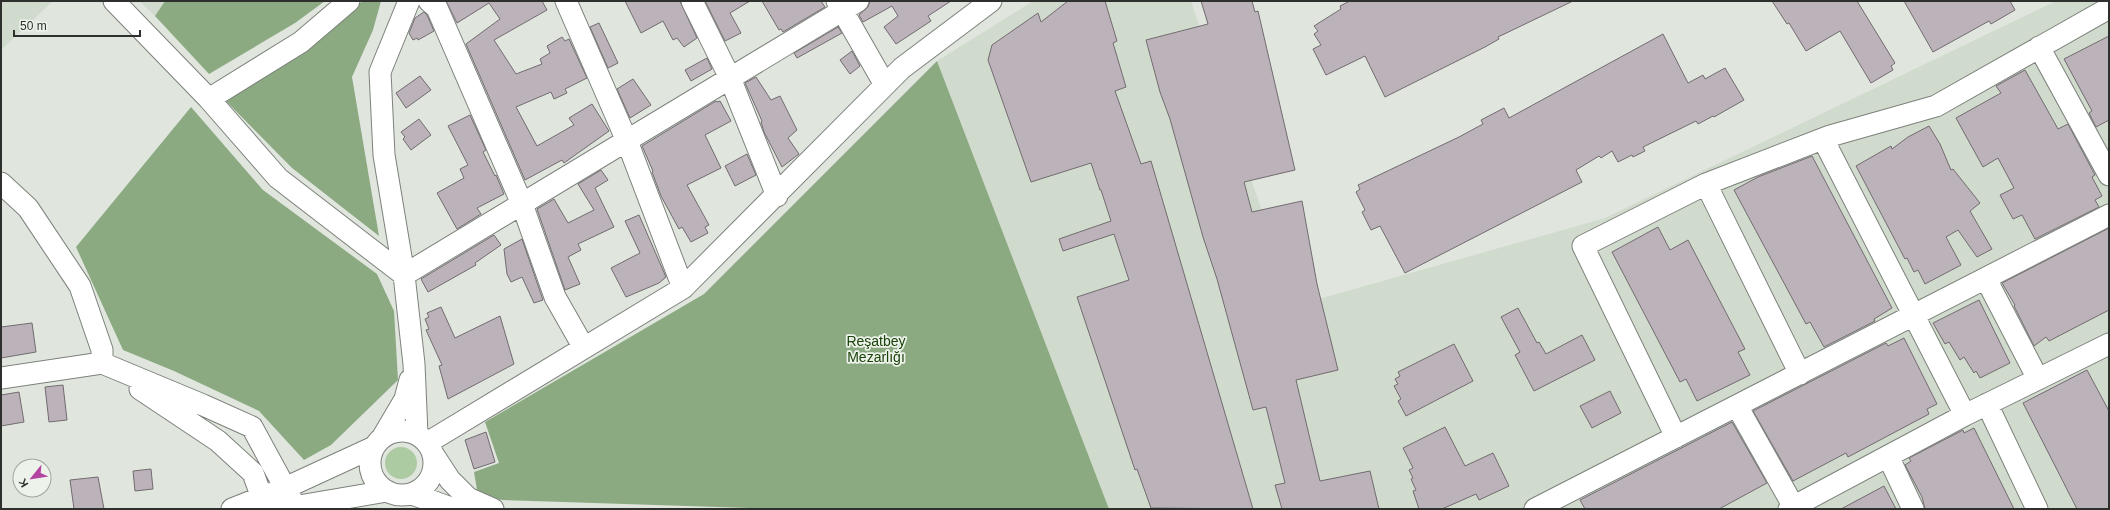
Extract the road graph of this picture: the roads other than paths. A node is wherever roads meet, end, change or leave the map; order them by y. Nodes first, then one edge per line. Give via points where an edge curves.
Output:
1 (114, 1) edge
2 (348, 1) edge
3 (409, 1) edge
4 (429, 1) edge
5 (566, 1) edge
6 (692, 1) edge
7 (991, 1) edge
8 (846, 4) edge
9 (2109, 8) edge
10 (2039, 48) junction
11 (730, 78) junction
12 (885, 85) junction
13 (209, 99) junction
14 (1823, 139) junction
15 (627, 141) junction
16 (2109, 175) edge
17 (1, 183) edge
18 (1706, 184) junction
19 (777, 196) junction
20 (522, 204) junction
21 (2109, 215) edge
22 (404, 275) junction
23 (1986, 279) junction
24 (683, 288) junction
25 (1912, 316) junction
26 (584, 348) junction
27 (2106, 352) edge
28 (102, 363) junction
29 (414, 364) junction
30 (1800, 374) junction
31 (1, 378) edge
32 (2038, 379) junction
33 (1987, 404) junction
34 (1737, 406) junction
35 (1965, 416) junction
36 (1676, 437) junction
37 (378, 442) junction
38 (426, 444) junction
39 (1888, 456) junction
40 (285, 488) junction
41 (387, 491) junction
42 (412, 494) junction
43 (264, 502) edge
44 (1561, 503) edge
45 (340, 504) edge
46 (288, 508) edge
47 (1793, 508) edge
48 (232, 509) edge
49 (465, 509) edge
50 (493, 509) edge
51 (1535, 509) edge
52 (1913, 509) edge
53 (2038, 509) edge

1 - 13 street
2 - 13 street via 301,42
3 - 22 street via 380,72 384,155
4 - 20 street via 437,8
5 - 15 street
6 - 11 street
7 - 12 street via 902,68
8 - 11 street
8 - 12 street
9 - 10 street
10 - 14 street via 1936,106
10 - 16 street
11 - 15 street
11 - 19 street
12 - 19 street
13 - 22 street via 278,178
14 - 18 street
14 - 25 street
15 - 20 street
15 - 24 street
17 - 28 street via 28,208 80,286 102,350
18 - 30 street
18 - 36 street via 1583,246
19 - 24 street
20 - 22 street
20 - 26 street via 555,297
21 - 23 street
22 - 29 street
23 - 25 street
23 - 32 street
24 - 26 street
25 - 30 street
25 - 35 street
26 - 38 street
27 - 32 street
28 - 31 street
28 - 40 street via 252,427
28 - 43 street via 218,441 254,473
29 - 37 street via 405,399
29 - 38 street
30 - 34 street
32 - 33 street
33 - 35 street
33 - 53 street
34 - 36 street
34 - 47 street
35 - 39 street
36 - 44 street
37 - 38 street via 393,432 406,430
37 - 40 street
37 - 41 street via 370,460 371,472 377,483
38 - 42 street via 434,466 431,478 423,488
38 - 50 street via 450,480 468,498
39 - 47 street
39 - 52 street
40 - 43 street
40 - 46 street
41 - 42 street via 399,495
41 - 45 street
42 - 49 street via 451,508
43 - 48 street
44 - 51 street
45 - 46 street

